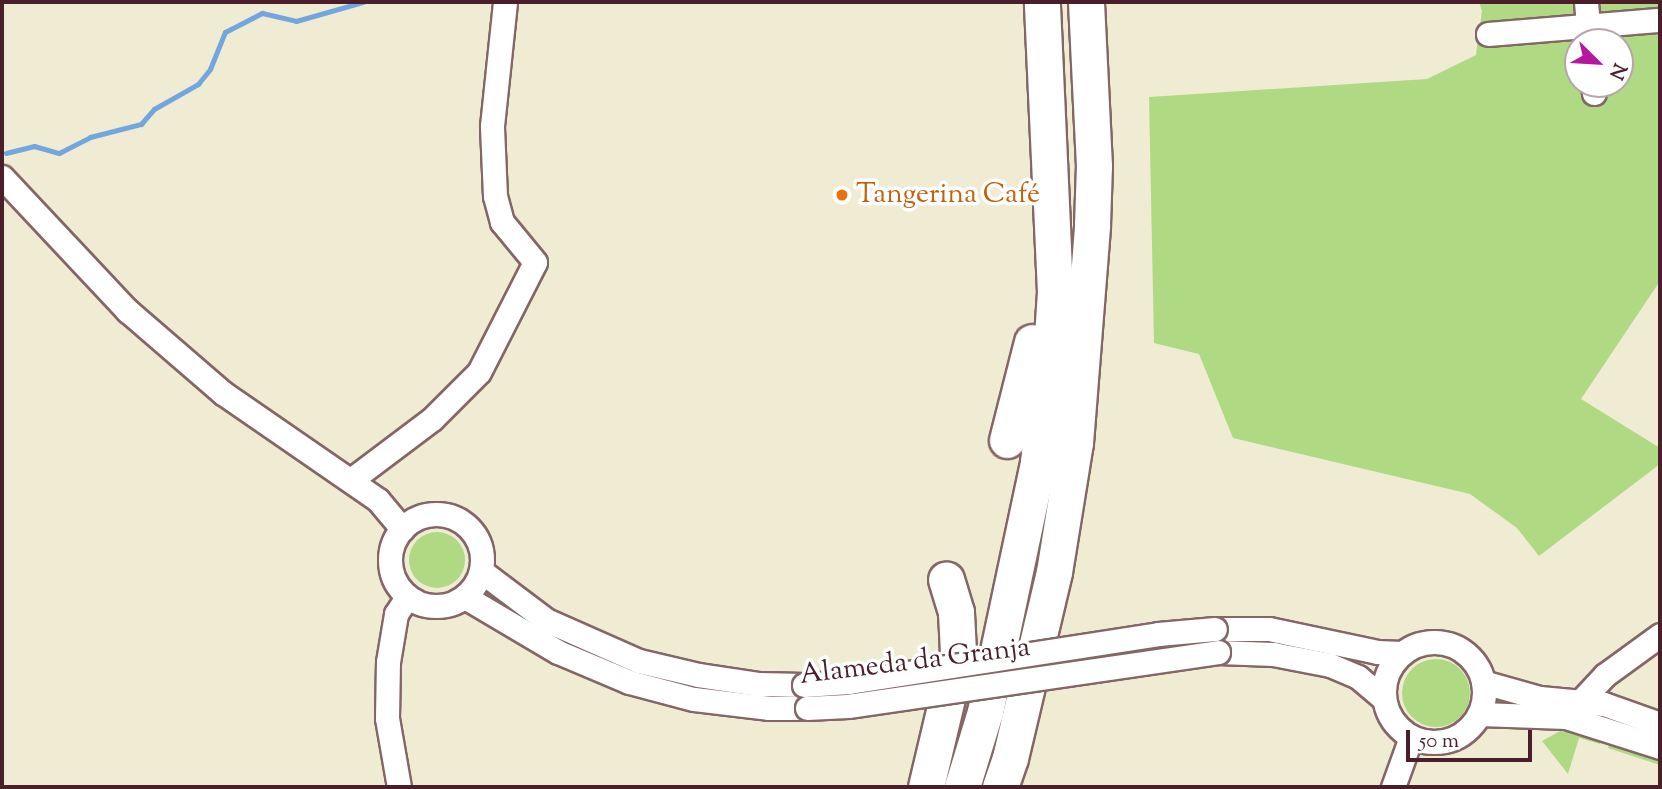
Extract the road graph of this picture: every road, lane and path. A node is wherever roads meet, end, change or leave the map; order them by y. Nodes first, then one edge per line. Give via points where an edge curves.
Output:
1 (505, 2) edge
2 (1042, 2) edge
3 (1586, 2) edge
4 (1085, 5) edge
5 (1660, 20) edge
6 (1588, 28) edge
7 (1619, 28) edge
8 (1488, 34) dead end
9 (1564, 34) edge
10 (2, 177) edge
11 (1052, 190) junction
12 (1007, 440) dead end
13 (351, 480) junction
14 (402, 529) junction
15 (481, 571) junction
16 (946, 580) dead end
17 (407, 597) junction
18 (465, 597) junction
19 (1660, 635) edge
20 (1216, 640) junction
21 (1402, 653) junction
22 (1483, 682) junction
23 (1384, 699) junction
24 (1574, 709) junction
25 (1479, 714) junction
26 (1660, 724) edge
27 (1411, 737) junction
28 (1660, 747) edge
29 (399, 787) edge
30 (926, 787) edge
31 (962, 787) edge
32 (1000, 787) edge
33 (1393, 787) edge

1 - 13 street via 492,126 495,196 502,222 536,262 479,372 432,418
2 - 11 highway
3 - 6 street
4 - 32 highway via 1094,166 1075,443 1054,572
5 - 7 street
8 - 9 street
10 - 13 street via 128,311 223,393
11 - 12 highway via 1029,360
11 - 31 highway via 1055,292 1038,461 985,712
13 - 14 street via 378,500
14 - 15 street via 428,515 458,519 478,541
14 - 17 street via 390,557 391,572
15 - 18 street
15 - 20 street, Alameda da Granja, bridge via 546,620 639,661 759,684 849,682 1158,634
16 - 30 highway via 956,612 958,652
17 - 18 street via 436,607
17 - 29 street via 396,614 388,662 387,718
18 - 20 street, Alameda da Granja, bridge via 558,652 629,682 694,699 769,708 848,706
19 - 24 street via 1605,675
20 - 21 street, Alameda da Granja via 1269,629
20 - 23 street, Alameda da Granja via 1330,665 1358,677
21 - 22 street, Alameda da Granja via 1417,644 1451,644 1471,659
21 - 23 street via 1390,666
22 - 24 street
22 - 25 street
23 - 27 street, Alameda da Granja via 1393,721
24 - 25 street
24 - 26 street via 1604,704
24 - 28 street
25 - 27 street via 1457,737 1434,742
27 - 33 street

